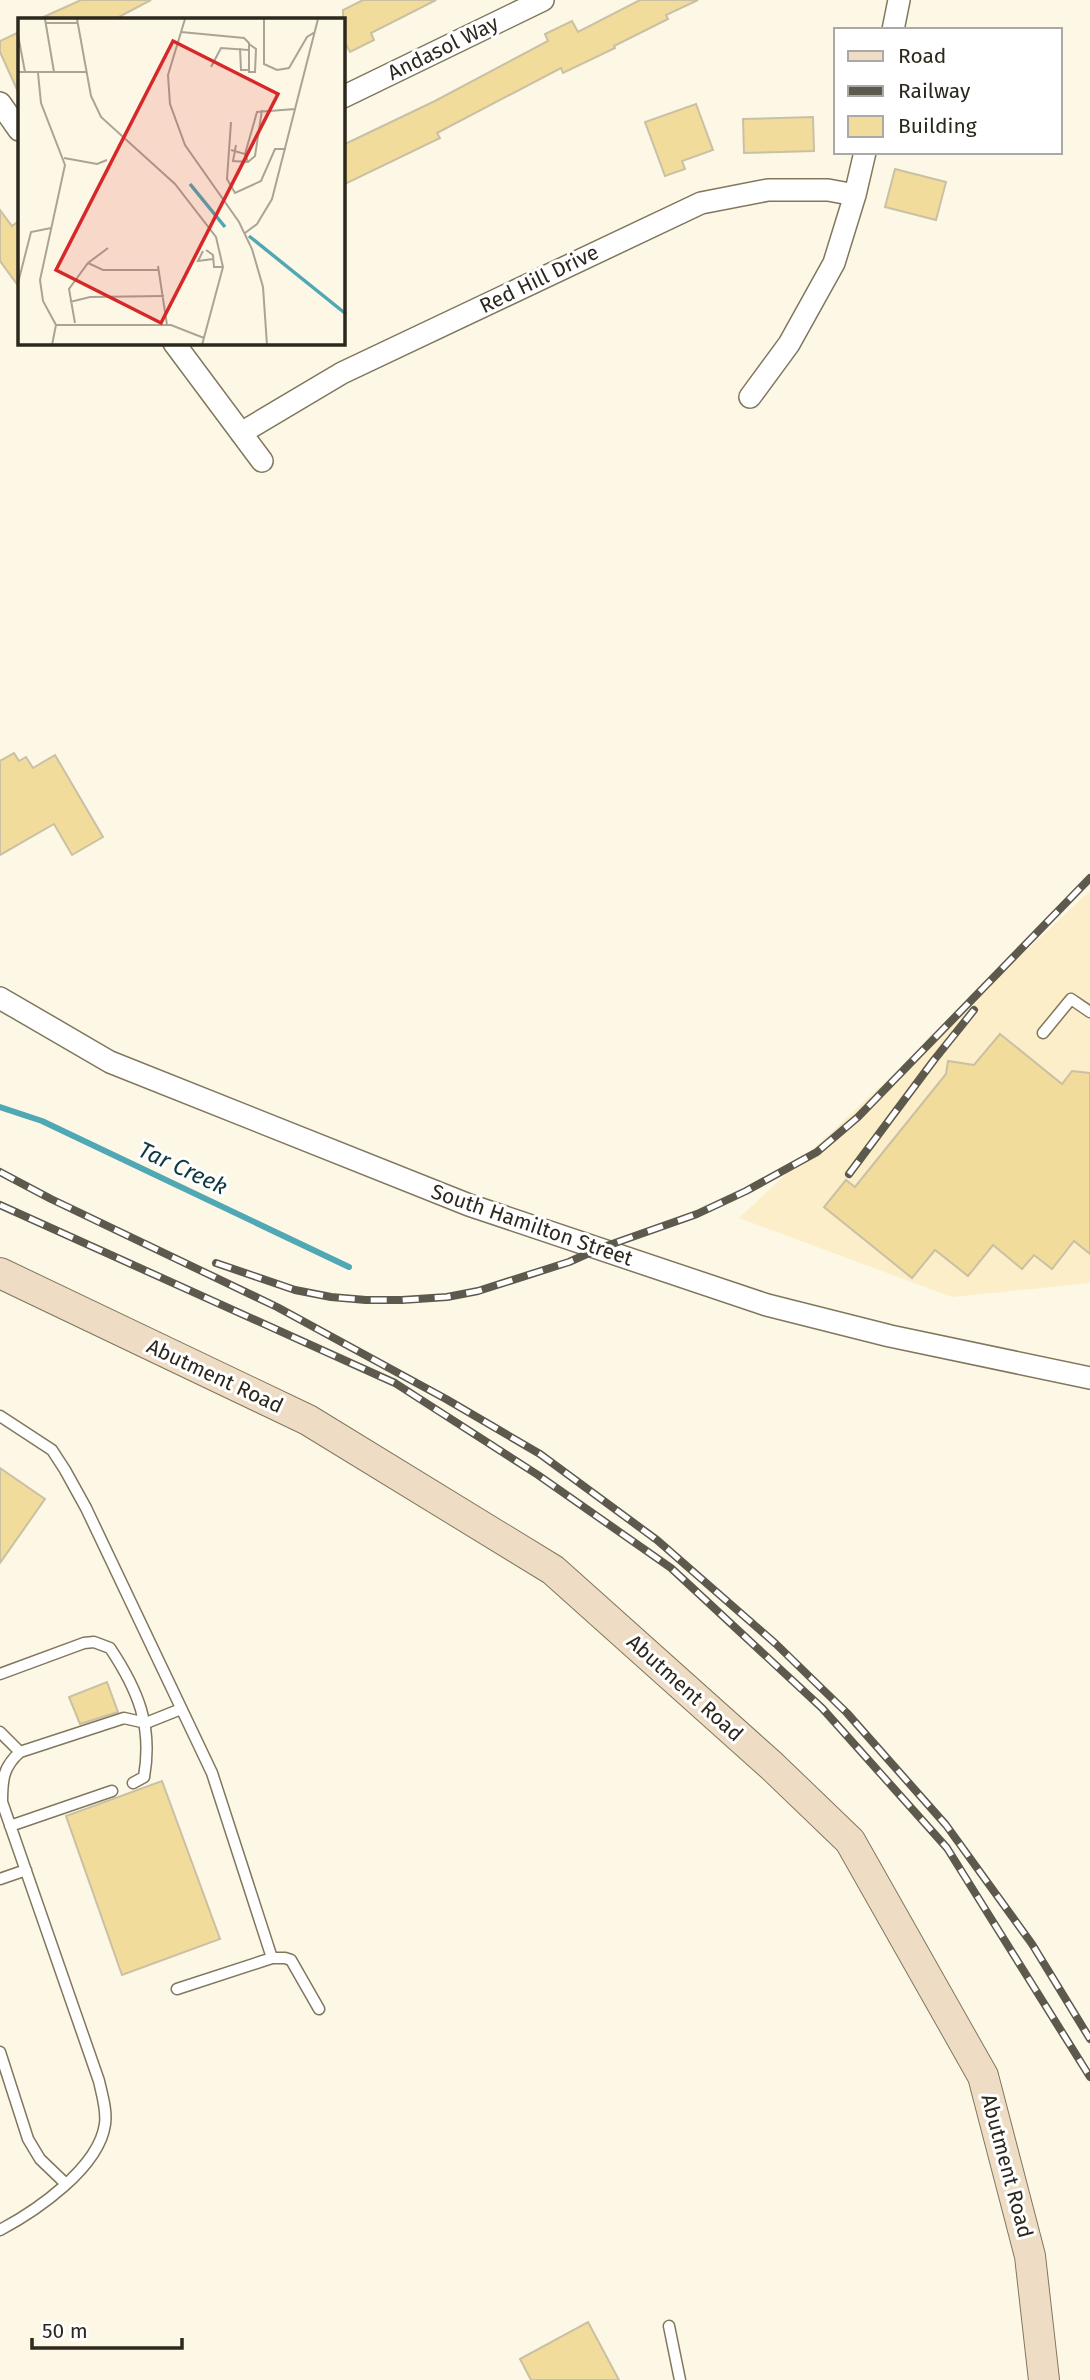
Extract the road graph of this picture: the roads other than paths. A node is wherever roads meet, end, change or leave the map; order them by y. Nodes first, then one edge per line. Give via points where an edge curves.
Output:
1 (543, 0) edge
2 (899, 0) edge
3 (893, 28) edge
4 (345, 96) edge
5 (0, 103) edge
6 (18, 129) edge
7 (865, 154) edge
8 (855, 195) junction
9 (176, 345) edge
10 (750, 397) dead end
11 (242, 433) junction
12 (262, 461) dead end
13 (0, 998) edge
14 (1090, 1012) edge
15 (1043, 1033) dead end
16 (0, 1273) edge
17 (1090, 1378) edge
18 (0, 1416) edge
19 (0, 1674) edge
20 (181, 1709) junction
21 (146, 1723) junction
22 (0, 1732) edge
23 (20, 1752) junction
24 (133, 1783) dead end
25 (111, 1791) dead end
26 (10, 1826) junction
27 (26, 1870) junction
28 (0, 1879) edge
29 (272, 1958) junction
30 (177, 1989) dead end
31 (319, 2009) dead end
32 (0, 2052) edge
33 (66, 2184) junction
34 (0, 2230) edge
35 (669, 2326) dead end
36 (680, 2380) edge
37 (1044, 2380) edge

1 - 4 street, Andasol Way
2 - 3 street
5 - 6 street
7 - 8 street
8 - 10 street via 834,263 789,344
8 - 11 street, Red Hill Drive via 768,190 701,203 342,373
9 - 11 street
11 - 12 street
13 - 17 street, South Hamilton Street via 110,1062 482,1209 767,1305
14 - 15 lane via 1071,999
16 - 37 main road, Abutment Road via 308,1420 553,1570 850,1841 983,2076 1030,2256
18 - 20 lane via 51,1450 65,1470
19 - 21 lane via 83,1643 104,1644 119,1662
20 - 21 lane
20 - 29 lane via 212,1773
21 - 23 lane via 124,1718
21 - 24 lane via 144,1777
22 - 23 lane
23 - 26 lane via 2,1774 2,1802
25 - 26 lane
26 - 27 lane
27 - 28 lane
27 - 33 lane via 104,2107 105,2125 98,2143
29 - 30 lane
29 - 31 lane via 291,1960
32 - 33 lane via 28,2138 40,2159
33 - 34 lane
35 - 36 lane

